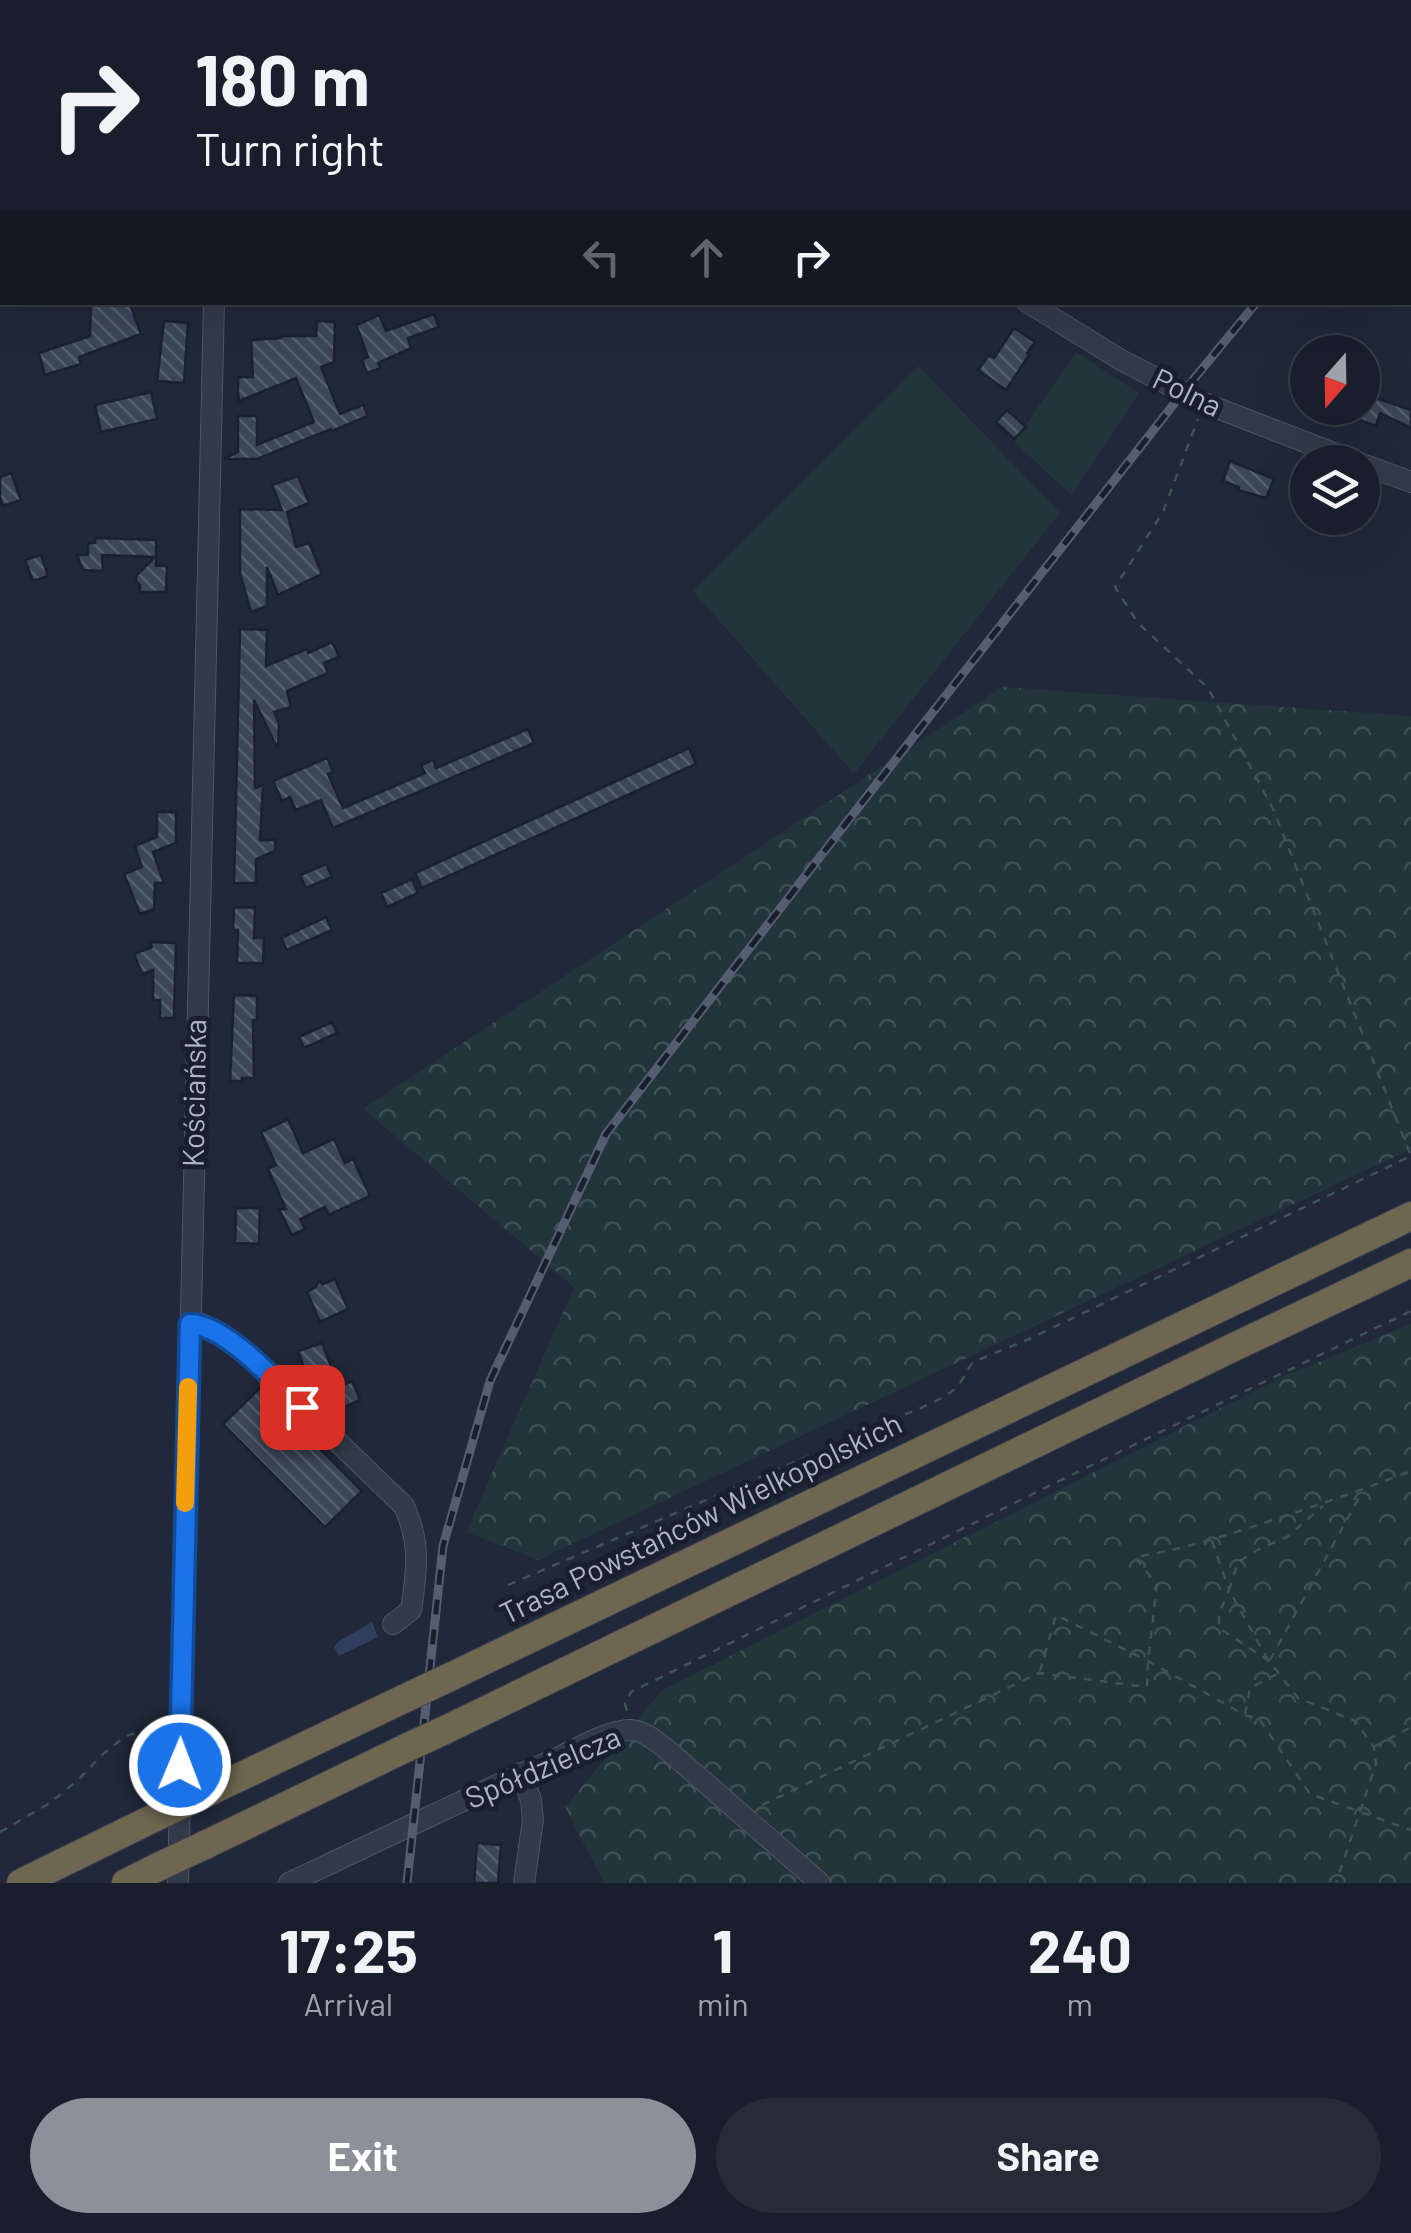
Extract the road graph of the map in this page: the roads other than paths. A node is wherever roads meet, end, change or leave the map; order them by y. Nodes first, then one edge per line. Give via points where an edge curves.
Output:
1 (214, 305) edge
2 (1031, 305) edge
3 (1313, 445) edge
4 (1380, 470) edge
5 (1411, 482) edge
6 (1411, 1216) edge
7 (1411, 1263) edge
8 (190, 1324) junction
9 (392, 1624) dead end
10 (521, 1773) junction
11 (169, 1875) edge
12 (21, 1883) edge
13 (126, 1883) edge
14 (289, 1883) edge
15 (524, 1883) edge
16 (820, 1883) edge

1 - 8 street, Kościańska
2 - 3 street, Polna via 1204,403
4 - 5 street, Polna
6 - 12 highway, Trasa Powstańców Wielkopolskich, bridge
7 - 11 highway, bridge via 207,1844
8 - 9 street via 212,1329 251,1358 404,1506 414,1527 416,1579 411,1610
8 - 11 street, Kościańska via 182,1726
10 - 14 street, Spółdzielcza
10 - 15 street via 532,1820
10 - 16 street, Spółdzielcza via 634,1730 670,1752
11 - 13 highway

